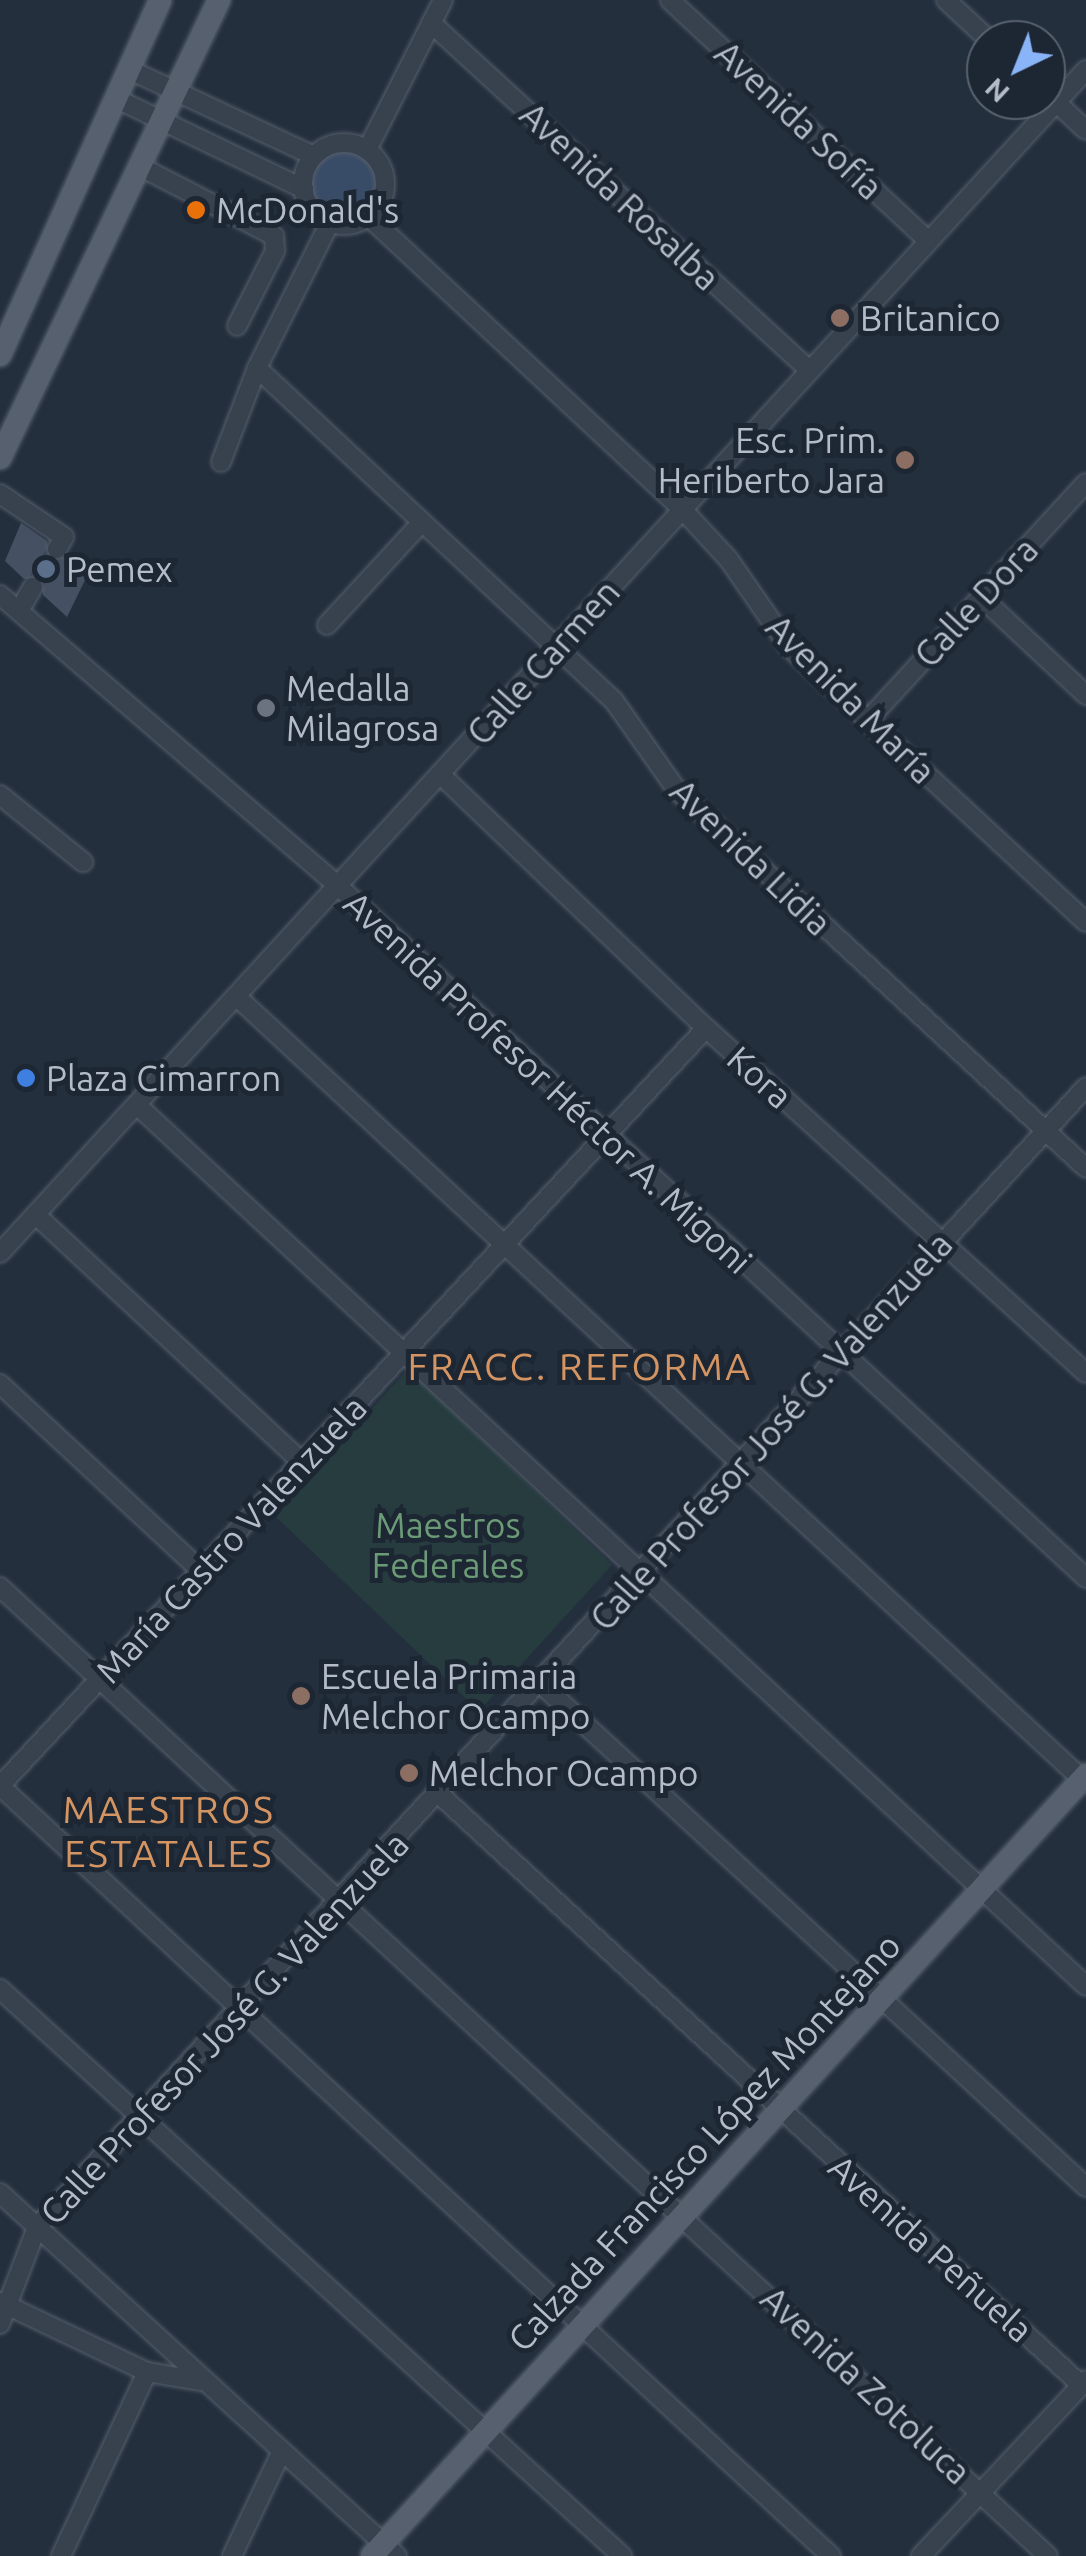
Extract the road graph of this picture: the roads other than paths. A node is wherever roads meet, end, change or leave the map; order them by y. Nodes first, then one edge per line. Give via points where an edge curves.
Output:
1 (160, 0) edge
2 (219, 0) edge
3 (442, 0) edge
4 (670, 0) edge
5 (946, 0) edge
6 (968, 20) edge
7 (432, 23) junction
8 (128, 69) junction
9 (1086, 70) edge
10 (1066, 85) edge
11 (176, 92) junction
12 (115, 98) junction
13 (1066, 111) edge
14 (1031, 120) edge
15 (162, 122) junction
16 (1086, 130) edge
17 (367, 150) junction
18 (314, 156) junction
19 (140, 167) junction
20 (304, 189) junction
21 (369, 217) junction
22 (330, 222) junction
23 (928, 241) junction
24 (236, 326) dead end
25 (0, 355) edge
26 (257, 368) junction
27 (808, 370) junction
28 (0, 458) edge
29 (220, 462) dead end
30 (1084, 489) edge
31 (0, 494) edge
32 (682, 510) junction
33 (422, 522) junction
34 (57, 549) dead end
35 (34, 587) tunnel mouth
36 (0, 595) edge
37 (981, 597) junction
38 (19, 612) junction
39 (328, 626) dead end
40 (558, 646) junction
41 (1086, 694) edge
42 (867, 721) junction
43 (441, 776) junction
44 (0, 795) edge
45 (83, 862) dead end
46 (338, 886) junction
47 (1086, 922) edge
48 (237, 997) junction
49 (706, 1028) junction
50 (1086, 1087) edge
51 (138, 1106) junction
52 (1044, 1131) junction
53 (602, 1136) junction
54 (1086, 1168) edge
55 (36, 1215) junction
56 (943, 1243) junction
57 (502, 1244) junction
58 (0, 1254) edge
59 (405, 1354) junction
60 (842, 1355) junction
61 (1086, 1373) edge
62 (0, 1384) edge
63 (302, 1462) junction
64 (742, 1465) junction
65 (200, 1570) junction
66 (641, 1574) junction
67 (1086, 1578) edge
68 (0, 1586) edge
69 (100, 1680) junction
70 (540, 1683) junction
71 (1085, 1779) edge
72 (0, 1786) edge
73 (439, 1794) junction
74 (982, 1889) junction
75 (340, 1900) junction
76 (1086, 1986) edge
77 (0, 1989) edge
78 (884, 1998) junction
79 (238, 2008) junction
80 (780, 2110) junction
81 (136, 2115) junction
82 (1086, 2186) edge
83 (0, 2193) edge
84 (684, 2216) junction
85 (38, 2227) junction
86 (4, 2304) edge
87 (0, 2324) edge
88 (582, 2326) junction
89 (146, 2372) junction
90 (201, 2380) junction
91 (1084, 2383) edge
92 (488, 2430) junction
93 (281, 2453) junction
94 (981, 2492) junction
95 (384, 2552) edge
96 (60, 2556) edge
97 (232, 2556) edge
98 (622, 2556) edge
99 (831, 2556) edge
100 (921, 2556) edge
101 (1048, 2556) edge

1 - 8 main road
2 - 11 main road
3 - 7 street
4 - 23 street, Avenida Sofía
5 - 6 street
7 - 17 street
7 - 27 street, Avenida Rosalba
8 - 11 street
8 - 12 main road
9 - 10 street, Calle Carmen
11 - 15 main road
11 - 18 street
12 - 15 street
12 - 25 main road
13 - 16 street
14 - 23 street, Calle Carmen
15 - 19 main road
15 - 20 street
17 - 18 street via 339,143
17 - 21 street via 378,161 385,191
18 - 20 street
19 - 24 street via 274,236 276,250
19 - 28 main road
20 - 22 street via 312,209
21 - 22 street
21 - 32 street, Avenida María
22 - 26 street
23 - 27 street, Calle Carmen
26 - 29 street
26 - 33 street, Avenida Lidia
27 - 32 street, Calle Carmen
30 - 37 street, Calle Dora
31 - 34 street via 64,536
32 - 40 street, Calle Carmen
32 - 42 street, Avenida María via 729,560 790,648
33 - 39 street
33 - 40 street, Avenida Lidia
35 - 38 street
36 - 38 street, Avenida Profesor Héctor A. Migoni
37 - 41 street
37 - 42 street, Calle Dora
38 - 46 street, Avenida Profesor Héctor A. Migoni
40 - 43 street, Calle Carmen
40 - 52 street, Avenida Lidia via 614,701 676,790
42 - 47 street, Avenida María
43 - 46 street, Calle Carmen
43 - 49 street, Kora
44 - 45 street
46 - 48 street, Calle Carmen
46 - 53 street, Avenida Profesor Héctor A. Migoni
48 - 51 street, Calle Carmen
48 - 57 street
49 - 53 street, María Castro Valenzuela
49 - 56 street, Kora
50 - 52 street, Calle Profesor José G. Valenzuela
51 - 55 street, Calle Carmen
51 - 59 street
52 - 54 street, Avenida Lidia
52 - 56 street, Calle Profesor José G. Valenzuela
53 - 57 street, María Castro Valenzuela
53 - 60 street, Avenida Profesor Héctor A. Migoni
55 - 58 street, Calle Carmen
55 - 63 street
56 - 60 street, Calle Profesor José G. Valenzuela
56 - 61 street, Kora
57 - 59 street, María Castro Valenzuela
57 - 64 street
59 - 63 street, María Castro Valenzuela
59 - 66 street
60 - 64 street, Calle Profesor José G. Valenzuela
60 - 67 street, Avenida Profesor Héctor A. Migoni
62 - 65 street
63 - 65 street, María Castro Valenzuela
64 - 66 street, Calle Profesor José G. Valenzuela
64 - 71 street
65 - 69 street, María Castro Valenzuela
66 - 70 street, Calle Profesor José G. Valenzuela
66 - 74 street
68 - 69 street, Avenida Zotoluca
69 - 72 street, María Castro Valenzuela
69 - 75 street, Avenida Zotoluca
70 - 73 street, Calle Profesor José G. Valenzuela
70 - 78 street
71 - 74 main road, Calzada Francisco López Montejano
72 - 79 street
73 - 75 street, Calle Profesor José G. Valenzuela
73 - 80 street, Avenida Peñuela
74 - 76 street
74 - 78 main road, Calzada Francisco López Montejano
75 - 79 street, Calle Profesor José G. Valenzuela
75 - 84 street, Avenida Zotoluca
77 - 81 street
78 - 80 main road, Calzada Francisco López Montejano
78 - 82 street
79 - 81 street, Calle Profesor José G. Valenzuela
79 - 88 street
80 - 84 main road, Calzada Francisco López Montejano
80 - 91 street, Avenida Peñuela
81 - 85 street, Calle Profesor José G. Valenzuela
81 - 92 street
83 - 85 street
84 - 88 main road, Calzada Francisco López Montejano
84 - 94 street, Avenida Zotoluca
85 - 86 street, Calle Profesor José G. Valenzuela
85 - 90 street
86 - 87 street, Calle Profesor José G. Valenzuela
86 - 89 street
88 - 92 main road, Calzada Francisco López Montejano
88 - 99 street
89 - 90 street
89 - 96 street
90 - 93 street
91 - 94 street
92 - 95 main road, Calzada Francisco López Montejano
92 - 98 street
93 - 95 street
93 - 97 street
94 - 100 street
94 - 101 street, Avenida Zotoluca

